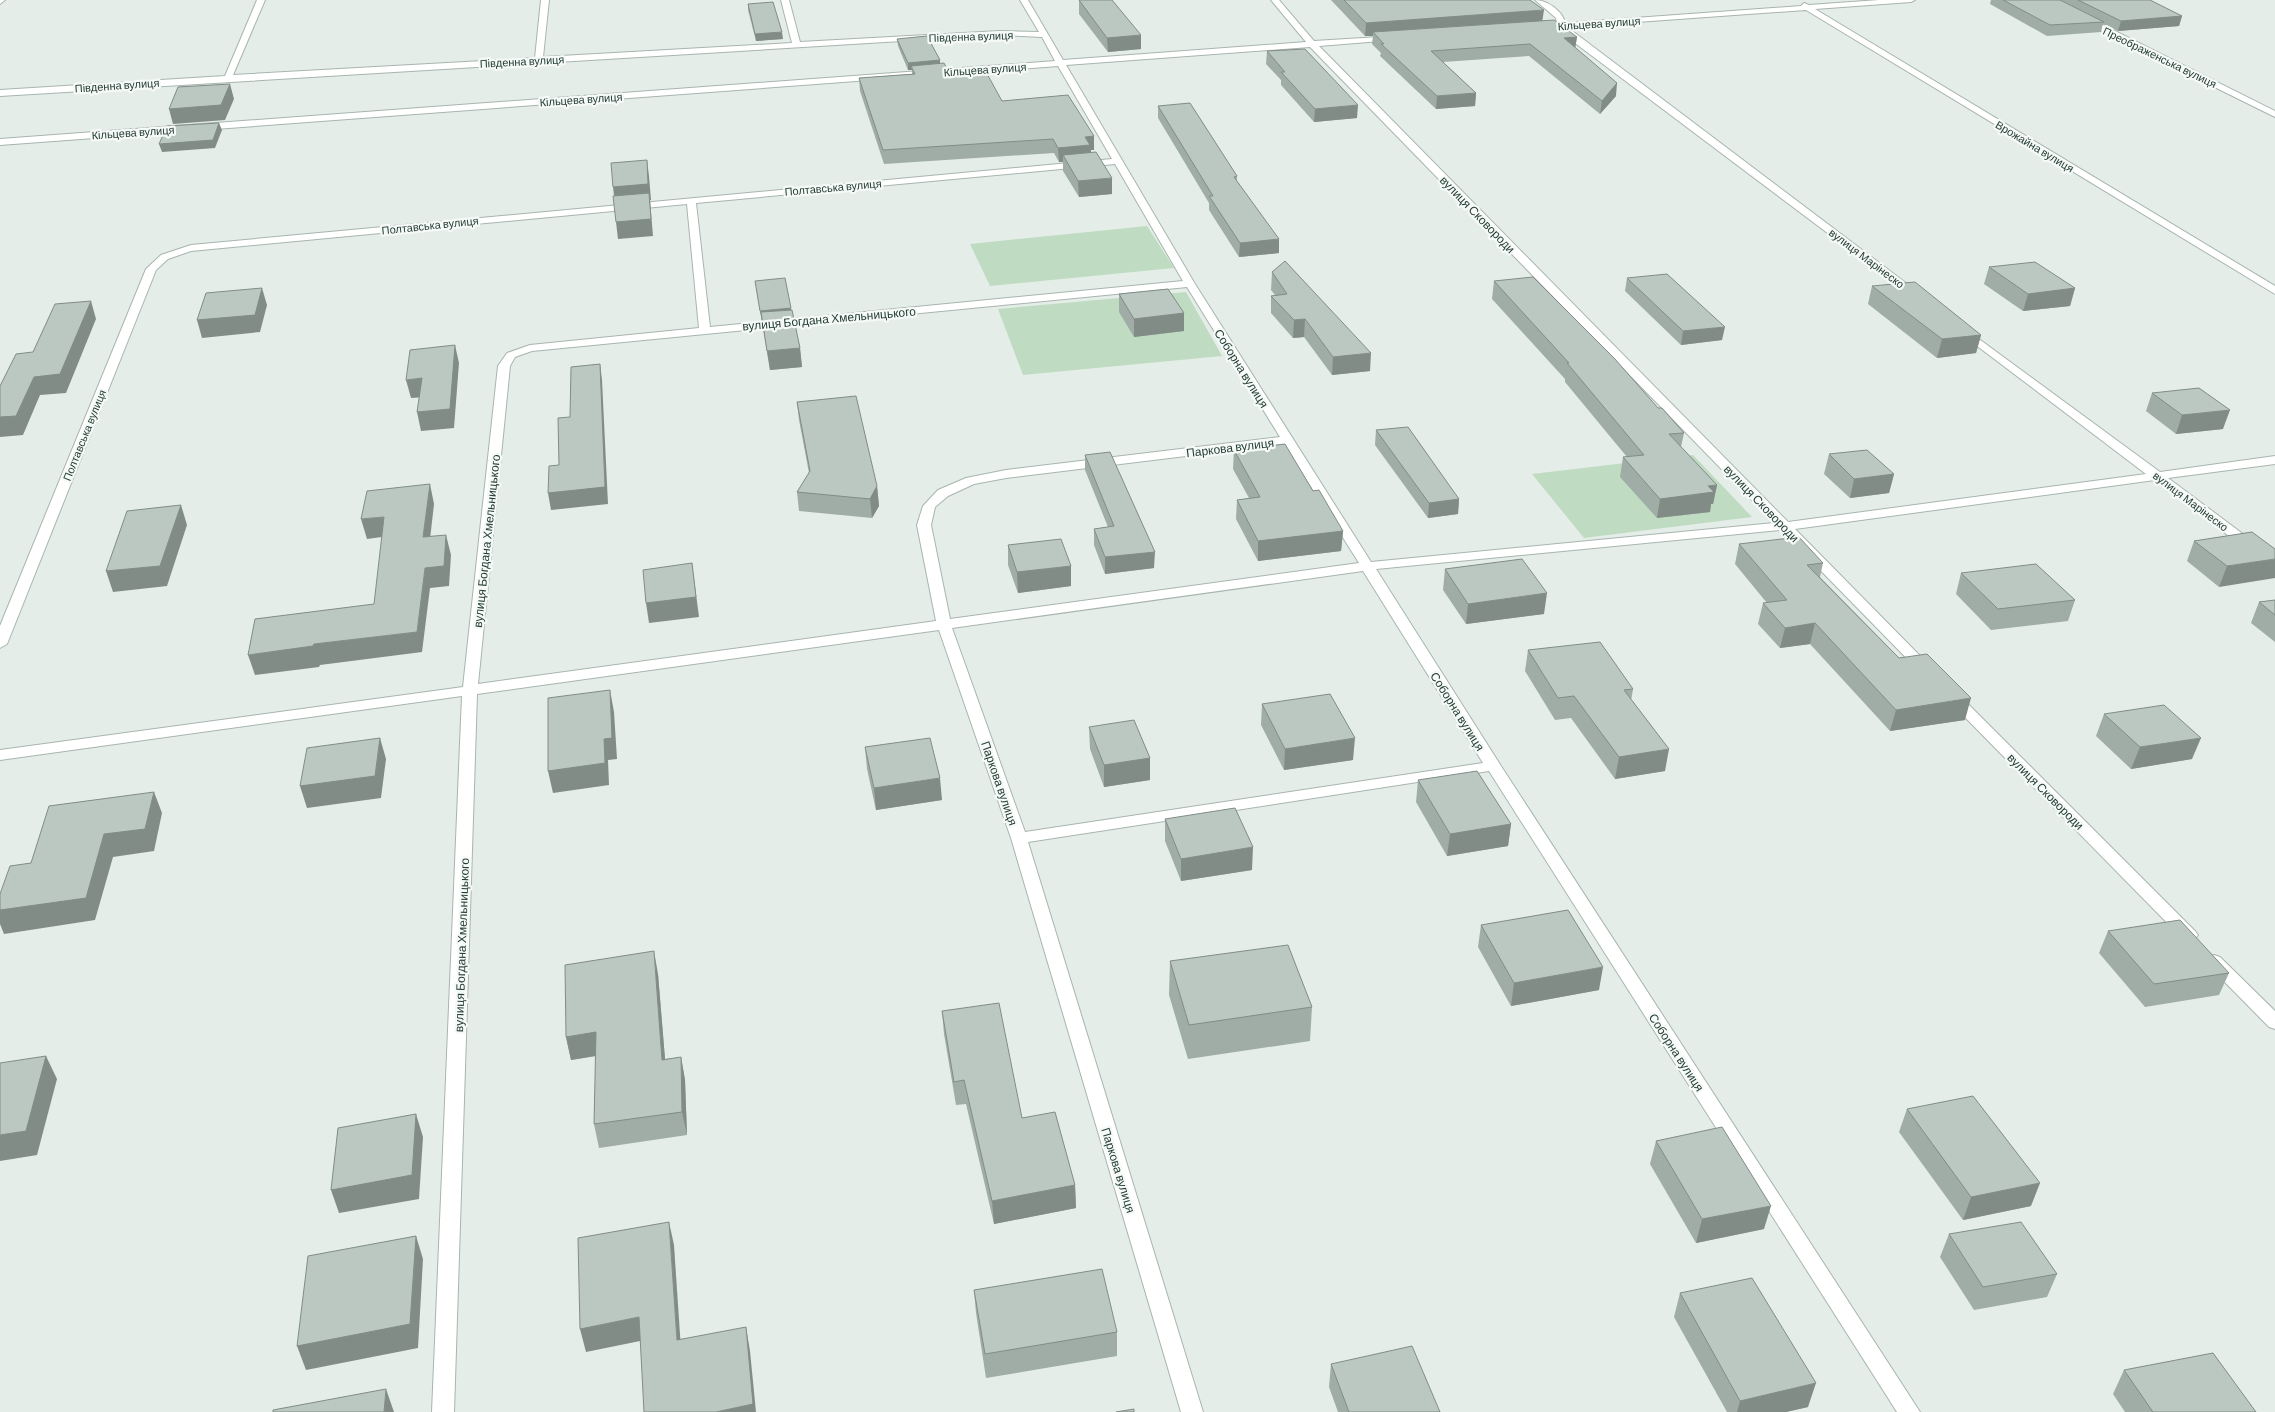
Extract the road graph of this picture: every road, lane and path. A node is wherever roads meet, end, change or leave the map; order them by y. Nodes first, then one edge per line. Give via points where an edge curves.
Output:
1 (261, 0) edge
2 (545, 0) edge
3 (785, 0) edge
4 (1024, 0) edge
5 (1276, 0) edge
6 (1539, 0) edge
7 (1796, 0) edge
8 (1911, 0) edge
9 (1808, 7) junction
10 (2072, 13) edge
11 (1562, 25) junction
12 (1532, 28) edge
13 (1044, 34) junction
14 (1402, 37) edge
15 (1312, 44) junction
16 (797, 45) junction
17 (540, 60) junction
18 (1060, 63) junction
19 (228, 78) junction
20 (0, 93) edge
21 (2275, 114) edge
22 (0, 142) edge
23 (1117, 161) junction
24 (691, 200) junction
25 (1190, 284) junction
26 (2275, 291) edge
27 (1926, 302) edge
28 (1958, 326) edge
29 (705, 330) junction
30 (1287, 440) junction
31 (2275, 460) edge
32 (2158, 476) junction
33 (1784, 526) junction
34 (2275, 564) edge
35 (1368, 566) junction
36 (944, 625) junction
37 (0, 644) edge
38 (470, 691) junction
39 (0, 755) edge
40 (1493, 766) junction
41 (1019, 838) junction
42 (2275, 1022) edge
43 (443, 1412) edge
44 (1192, 1412) edge
45 (1909, 1412) edge

1 - 19 street
2 - 17 street
3 - 16 street
4 - 13 street, Соборна вулиця
5 - 15 street, вулиця Сковороди
6 - 11 street, вулиця Марінеско via 1560,17
7 - 9 street, Врожайна вулиця
8 - 9 street, Кільцева вулиця
9 - 11 street, Кільцева вулиця
9 - 26 street, Врожайна вулиця
10 - 21 street, Преображенська вулиця
11 - 12 street, Кільцева вулиця
11 - 27 street, вулиця Марінеско via 1566,32
13 - 16 street, Південна вулиця via 1000,33
13 - 18 street, Соборна вулиця
14 - 15 street, Кільцева вулиця
15 - 18 street, Кільцева вулиця
15 - 33 street, вулиця Сковороди
16 - 17 street, Південна вулиця
17 - 19 street, Південна вулиця
18 - 22 street, Кільцева вулиця
18 - 23 street, Соборна вулиця
19 - 20 street, Південна вулиця
23 - 24 street, Полтавська вулиця
23 - 25 street, Соборна вулиця
24 - 29 street
24 - 37 street, Полтавська вулиця via 191,248 171,253 158,261 151,269
25 - 29 street, вулиця Богдана Хмельницького
25 - 30 street, Соборна вулиця
28 - 32 street, вулиця Марінеско
29 - 38 street, вулиця Богдана Хмельницького via 530,348 511,355 504,366
30 - 35 street, Соборна вулиця
30 - 36 street, Паркова вулиця via 1006,474 970,481 943,493 930,506 924,525
31 - 32 street
32 - 33 street
32 - 34 street, вулиця Марінеско
33 - 35 street
33 - 42 street, вулиця Сковороди
35 - 36 street
35 - 40 street, Соборна вулиця
36 - 38 street
36 - 41 street, Паркова вулиця
38 - 39 street
38 - 43 street, вулиця Богдана Хмельницького
40 - 41 street
40 - 45 street, Соборна вулиця
41 - 44 street, Паркова вулиця

